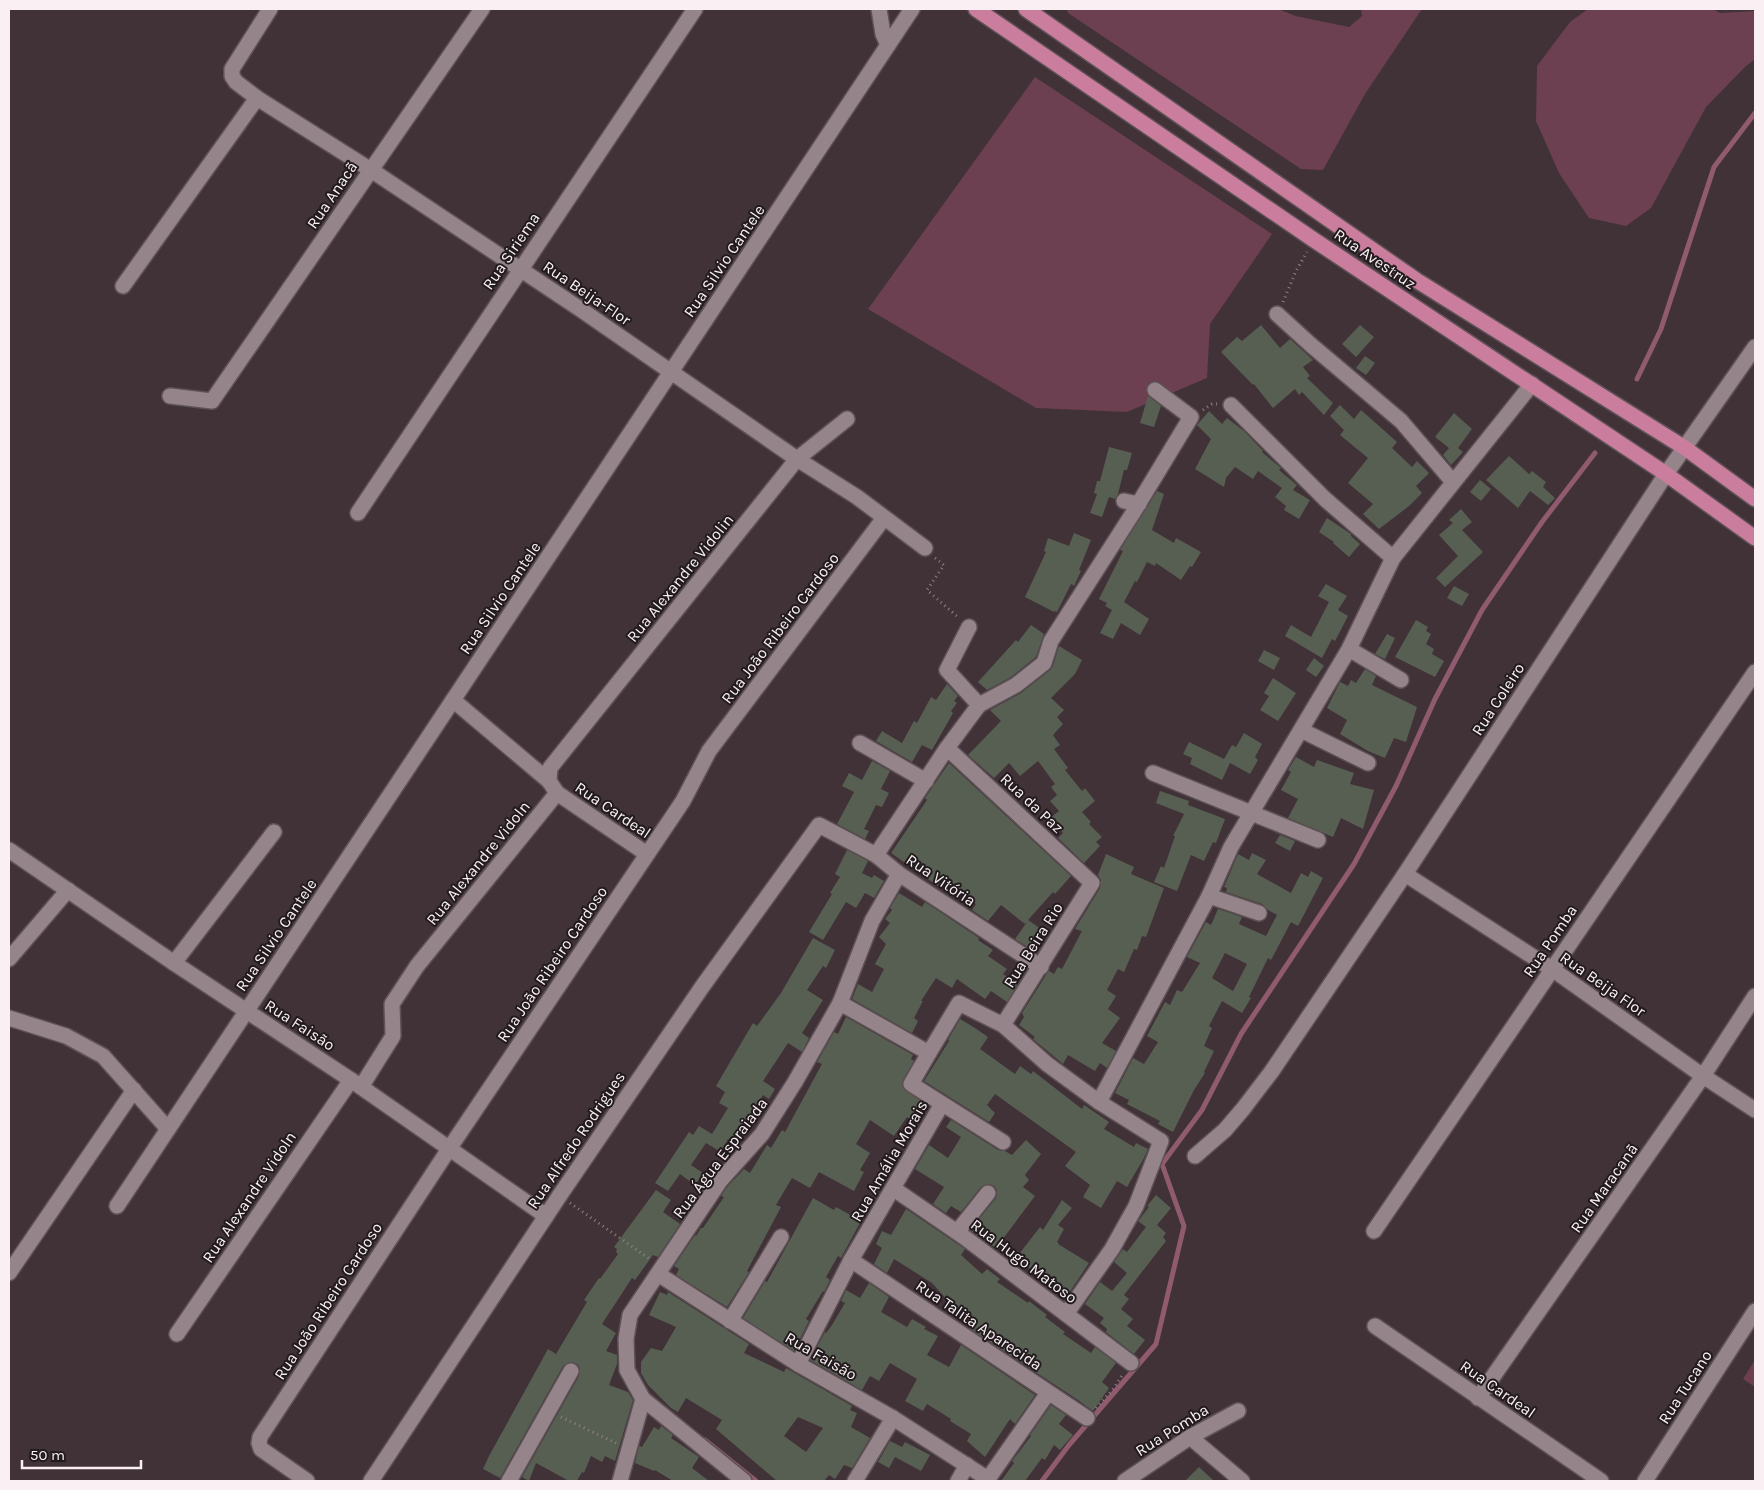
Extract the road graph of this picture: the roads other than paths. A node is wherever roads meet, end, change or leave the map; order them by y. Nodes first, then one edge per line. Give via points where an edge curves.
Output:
1 (270, 9) edge
2 (482, 9) edge
3 (695, 9) edge
4 (879, 9) edge
5 (912, 9) edge
6 (976, 9) edge
7 (1026, 9) edge
8 (888, 45) junction
9 (257, 98) junction
10 (370, 170) junction
11 (520, 269) junction
12 (123, 286) dead end
13 (1277, 314) road end
14 (1755, 347) edge
15 (671, 372) junction
16 (1532, 384) junction
17 (1155, 390) dead end
18 (170, 396) dead end
19 (1231, 405) road end
20 (847, 419) dead end
21 (1685, 448) junction
22 (797, 459) junction
23 (1666, 474) junction
24 (1453, 482) junction
25 (1755, 499) edge
26 (358, 513) dead end
27 (884, 518) junction
28 (1755, 538) edge
29 (925, 548) road end
30 (1393, 558) junction
31 (969, 627) road end
32 (1349, 649) junction
33 (1755, 672) edge
34 (1401, 680) dead end
35 (453, 700) junction
36 (979, 705) junction
37 (1300, 730) junction
38 (860, 743) dead end
39 (947, 748) junction
40 (1368, 763) dead end
41 (1153, 773) dead end
42 (552, 781) junction
43 (926, 781) junction
44 (1252, 812) junction
45 (819, 825) joint
46 (274, 832) dead end
47 (1318, 840) dead end
48 (9, 850) edge
49 (647, 854) junction
50 (876, 855) junction
51 (899, 874) junction
52 (1405, 874) junction
53 (1092, 883) joint
54 (68, 890) junction
55 (1209, 896) junction
56 (1259, 913) dead end
57 (9, 959) edge
58 (174, 963) junction
59 (1041, 967) junction
60 (1552, 969) junction
61 (1755, 996) edge
62 (840, 1003) junction
63 (247, 1011) junction
64 (9, 1018) edge
65 (1003, 1026) junction
66 (929, 1053) junction
67 (1703, 1076) junction
68 (356, 1084) junction
69 (134, 1090) junction
70 (1099, 1102) junction
71 (942, 1104) junction
72 (1755, 1110) edge
73 (168, 1129) junction
74 (1003, 1142) dead end
75 (448, 1149) junction
76 (1194, 1156) dead end
77 (894, 1189) junction
78 (988, 1193) dead end
79 (117, 1206) dead end
80 (546, 1216) junction
81 (1374, 1231) dead end
82 (957, 1232) junction
83 (781, 1237) dead end
84 (852, 1260) junction
85 (660, 1271) junction
86 (9, 1274) edge
87 (1755, 1312) edge
88 (1066, 1314) junction
89 (730, 1321) junction
90 (1375, 1326) dead end
91 (177, 1334) dead end
92 (1131, 1363) road end
93 (798, 1364) junction
94 (571, 1371) dead end
95 (1048, 1393) junction
96 (1478, 1398) junction
97 (643, 1399) junction
98 (1238, 1411) dead end
99 (893, 1418) junction
100 (1087, 1418) road end
101 (1190, 1437) junction
102 (967, 1465) junction
103 (307, 1481) edge
104 (371, 1481) edge
105 (509, 1481) edge
106 (620, 1481) edge
107 (744, 1481) edge
108 (855, 1481) edge
109 (958, 1481) edge
110 (1125, 1481) edge
111 (1242, 1481) edge
112 (1600, 1481) edge
113 (1644, 1481) edge

1 - 9 street, Rua Beija-Flor via 232,69 236,82
2 - 10 street, Rua Anacã
3 - 11 street, Rua Siriema
4 - 8 street
5 - 8 street, Rua Silvio Cantele
6 - 16 main road, Rua Avestruz via 1314,240
7 - 21 main road, Rua Avestruz via 1416,280
8 - 15 street, Rua Silvio Cantele
9 - 10 street, Rua Beija-Flor
9 - 12 street
10 - 11 street, Rua Beija-Flor
10 - 18 street, Rua Anacã via 212,401
11 - 15 street, Rua Beija-Flor
11 - 26 street, Rua Siriema
13 - 24 street via 1400,421
14 - 21 street, Rua Coleiro
15 - 22 street, Rua Beija-Flor
15 - 35 street, Rua Silvio Cantele
16 - 23 main road, Rua Avestruz
16 - 24 street
17 - 36 street via 1192,417 1131,503 1051,641 1044,663 1016,685
19 - 30 street via 1325,499
20 - 22 street, Rua Alexandre Vidolin
21 - 23 street, Rua Coleiro
21 - 25 main road, Rua Avestruz
22 - 27 street, Rua Beija-Flor
22 - 42 street, Rua Alexandre Vidolin
23 - 28 main road, Rua Avestruz
23 - 52 street, Rua Coleiro
24 - 30 street
27 - 29 street, Rua Beija-Flor
27 - 49 street, Rua João Ribeiro Cardoso via 709,751 682,801
30 - 32 street
31 - 36 street via 947,670
32 - 34 street
32 - 37 street
33 - 60 street, Rua Pomba
35 - 42 street, Rua Cardeal
35 - 63 street, Rua Silvio Cantele
36 - 39 street
37 - 40 street
37 - 44 street
38 - 43 street
39 - 43 street
39 - 53 street, Rua da Paz
41 - 44 street
42 - 49 street, Rua Cardeal
42 - 68 street, Rua Alexandre Vidoln via 392,1004 393,1036
43 - 50 street
44 - 47 street
44 - 55 street via 1231,847
45 - 50 street, Rua Vitória
45 - 80 street, Rua Alfredo Rodrigues via 702,987
46 - 58 street
48 - 54 street, Rua Faisão
49 - 75 street, Rua João Ribeiro Cardoso
50 - 51 street, Rua Vitória
51 - 59 street, Rua Vitória
51 - 62 street, Rua Água Espraiada via 872,921
52 - 60 street, Rua Beija Flor
52 - 76 street, Rua Coleiro via 1272,1071 1225,1130
53 - 59 street, Rua Beira Rio
54 - 57 street
54 - 58 street, Rua Faisão
55 - 56 street
55 - 70 street
58 - 63 street, Rua Faisão
59 - 65 street, Rua Beira Rio
60 - 67 street, Rua Beija Flor
60 - 81 street, Rua Pomba
61 - 67 street, Rua Maracanã
62 - 66 street
62 - 85 street, Rua Água Espraiada via 762,1134 720,1181
63 - 68 street, Rua Faisão
63 - 73 street, Rua Silvio Cantele
64 - 69 street via 66,1036 103,1056
65 - 66 street via 959,1003
65 - 70 street
66 - 71 street, Rua Amália Morais via 911,1084
67 - 72 street, Rua Beija Flor
67 - 96 street, Rua Maracanã
68 - 75 street, Rua Faisão
68 - 91 street, Rua Alexandre Vidoln
69 - 73 street
69 - 86 street
70 - 88 street via 1162,1141 1136,1206 1117,1241
71 - 74 street
71 - 77 street, Rua Amália Morais
73 - 79 street, Rua Silvio Cantele
75 - 80 street, Rua Faisão
75 - 103 street, Rua João Ribeiro Cardoso via 260,1437 261,1449
77 - 82 street, Rua Hugo Matoso
77 - 84 street, Rua Amália Morais
78 - 82 street
80 - 104 street, Rua Alfredo Rodrigues
82 - 88 street, Rua Hugo Matoso
83 - 89 street
84 - 93 street, Rua Amália Morais
84 - 95 street, Rua Talita Aparecida
85 - 89 street, Rua Faisão
85 - 97 street, Rua Água Espraiada via 630,1315 626,1339 627,1370
87 - 113 street, Rua Tucano
88 - 92 street, Rua Hugo Matoso
89 - 93 street, Rua Faisão
90 - 96 street, Rua Cardeal
93 - 99 street, Rua Faisão
94 - 105 street
95 - 100 street, Rua Talita Aparecida
95 - 102 street, Rua Faisão via 988,1479
96 - 112 street, Rua Cardeal
97 - 106 street
97 - 107 street, Rua Água Espraiada
98 - 101 street, Rua Pomba
99 - 102 street, Rua Faisão
99 - 108 street
101 - 110 street, Rua Pomba
101 - 111 street
102 - 109 street

